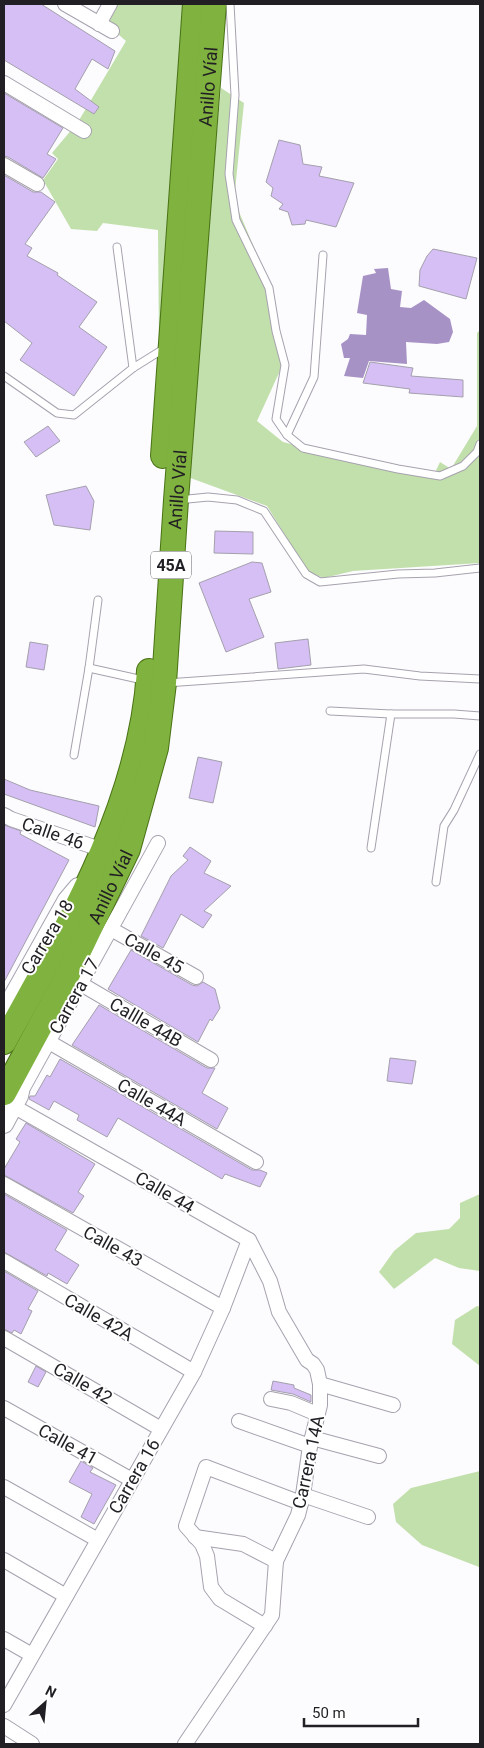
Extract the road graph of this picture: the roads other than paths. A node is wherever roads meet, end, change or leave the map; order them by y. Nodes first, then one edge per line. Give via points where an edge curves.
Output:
1 (65, 4) edge
2 (110, 4) edge
3 (195, 4) edge
4 (214, 4) edge
5 (230, 4) edge
6 (99, 24) junction
7 (112, 31) dead end
8 (4, 83) edge
9 (84, 131) dead end
10 (4, 165) edge
11 (37, 184) dead end
12 (117, 247) dead end
13 (323, 255) dead end
14 (170, 345) junction
15 (133, 368) junction
16 (4, 376) edge
17 (287, 436) junction
18 (480, 444) edge
19 (176, 500) junction
20 (480, 568) edge
21 (98, 600) dead end
22 (89, 668) junction
23 (480, 679) edge
24 (156, 682) junction
25 (330, 711) dead end
26 (391, 714) junction
27 (480, 716) edge
28 (480, 754) edge
29 (74, 755) dead end
30 (4, 814) edge
31 (158, 843) dead end
32 (370, 848) dead end
33 (100, 858) junction
34 (436, 882) dead end
35 (111, 929) junction
36 (196, 977) dead end
37 (81, 984) junction
38 (4, 1012) edge
39 (4, 1042) edge
40 (39, 1045) junction
41 (211, 1060) dead end
42 (12, 1098) edge
43 (4, 1124) edge
44 (256, 1162) dead end
45 (4, 1184) edge
46 (249, 1240) junction
47 (4, 1261) edge
48 (223, 1308) junction
49 (4, 1338) edge
50 (194, 1372) junction
51 (320, 1384) junction
52 (271, 1399) dead end
53 (393, 1405) dead end
54 (4, 1408) edge
55 (317, 1414) junction
56 (239, 1421) dead end
57 (161, 1429) junction
58 (311, 1442) junction
59 (379, 1456) dead end
60 (132, 1480) junction
61 (4, 1487) edge
62 (302, 1499) junction
63 (368, 1517) dead end
64 (195, 1537) junction
65 (98, 1540) junction
66 (4, 1560) edge
67 (276, 1561) junction
68 (66, 1596) junction
69 (265, 1626) junction
70 (4, 1638) edge
71 (32, 1655) junction
72 (4, 1705) edge
73 (4, 1726) edge
74 (32, 1744) edge
75 (185, 1744) edge

1 - 6 street
2 - 6 street
3 - 14 highway, Anillo Víal / 45A
4 - 19 highway, Anillo Víal / 45A
5 - 17 lane via 235,95 229,174 236,220 269,288 285,365 276,419
6 - 7 street
8 - 9 street
10 - 11 street
12 - 15 lane
13 - 17 lane via 314,377
14 - 15 lane
14 - 24 highway, Anillo Víal / 45A
15 - 16 lane via 74,415 57,413
17 - 18 lane via 304,448 440,476 463,466 477,452
19 - 20 lane via 237,500 264,511 306,574 320,582
19 - 24 highway, Anillo Víal / 45A
21 - 22 lane
22 - 24 lane
22 - 29 lane
23 - 24 lane via 364,669
24 - 33 highway, Anillo Víal / 45A via 116,821
24 - 40 highway, Anillo Víal / 45A via 156,748 128,849 69,972
25 - 26 lane
26 - 27 lane
26 - 32 lane
28 - 34 lane via 444,826
30 - 33 street, Calle 46
31 - 35 street, Carrera 17
33 - 38 street, Carrera 18 via 67,900
33 - 39 highway, Anillo Víal / 45A
35 - 36 street, Calle 45
35 - 37 street, Carrera 17
37 - 40 street, Carrera 17
37 - 41 street, Callle 44B
40 - 42 highway, Anillo Víal / 45A
40 - 44 street, Calle 44A
42 - 43 street
42 - 46 street, Calle 44
45 - 48 street, Calle 43
46 - 48 street, Carrera 16
46 - 51 street, Carrera 14A via 270,1281 279,1312 307,1360 317,1370
47 - 50 street, Calle 42A
48 - 50 street, Carrera 16
49 - 57 street, Calle 42
50 - 57 street, Carrera 16
51 - 53 street
51 - 55 street, Carrera 14A
52 - 55 street
54 - 60 street, Calle 41
55 - 58 street, Carrera 14A
56 - 58 street
57 - 60 street, Carrera 16
58 - 59 street
58 - 62 street, Carrera 14A
60 - 65 street, Carrera 16
61 - 65 street
62 - 63 street
62 - 64 street via 206,1467 186,1526
62 - 67 street, Carrera 14A
64 - 67 street via 243,1544
64 - 69 street via 207,1556 210,1587 220,1599
65 - 68 street, Carrera 16
66 - 68 street
67 - 69 street, Carrera 14A via 272,1615
68 - 71 street, Carrera 16
69 - 75 street, Carrera 14A
70 - 71 street
71 - 72 street, Carrera 16
73 - 74 street

